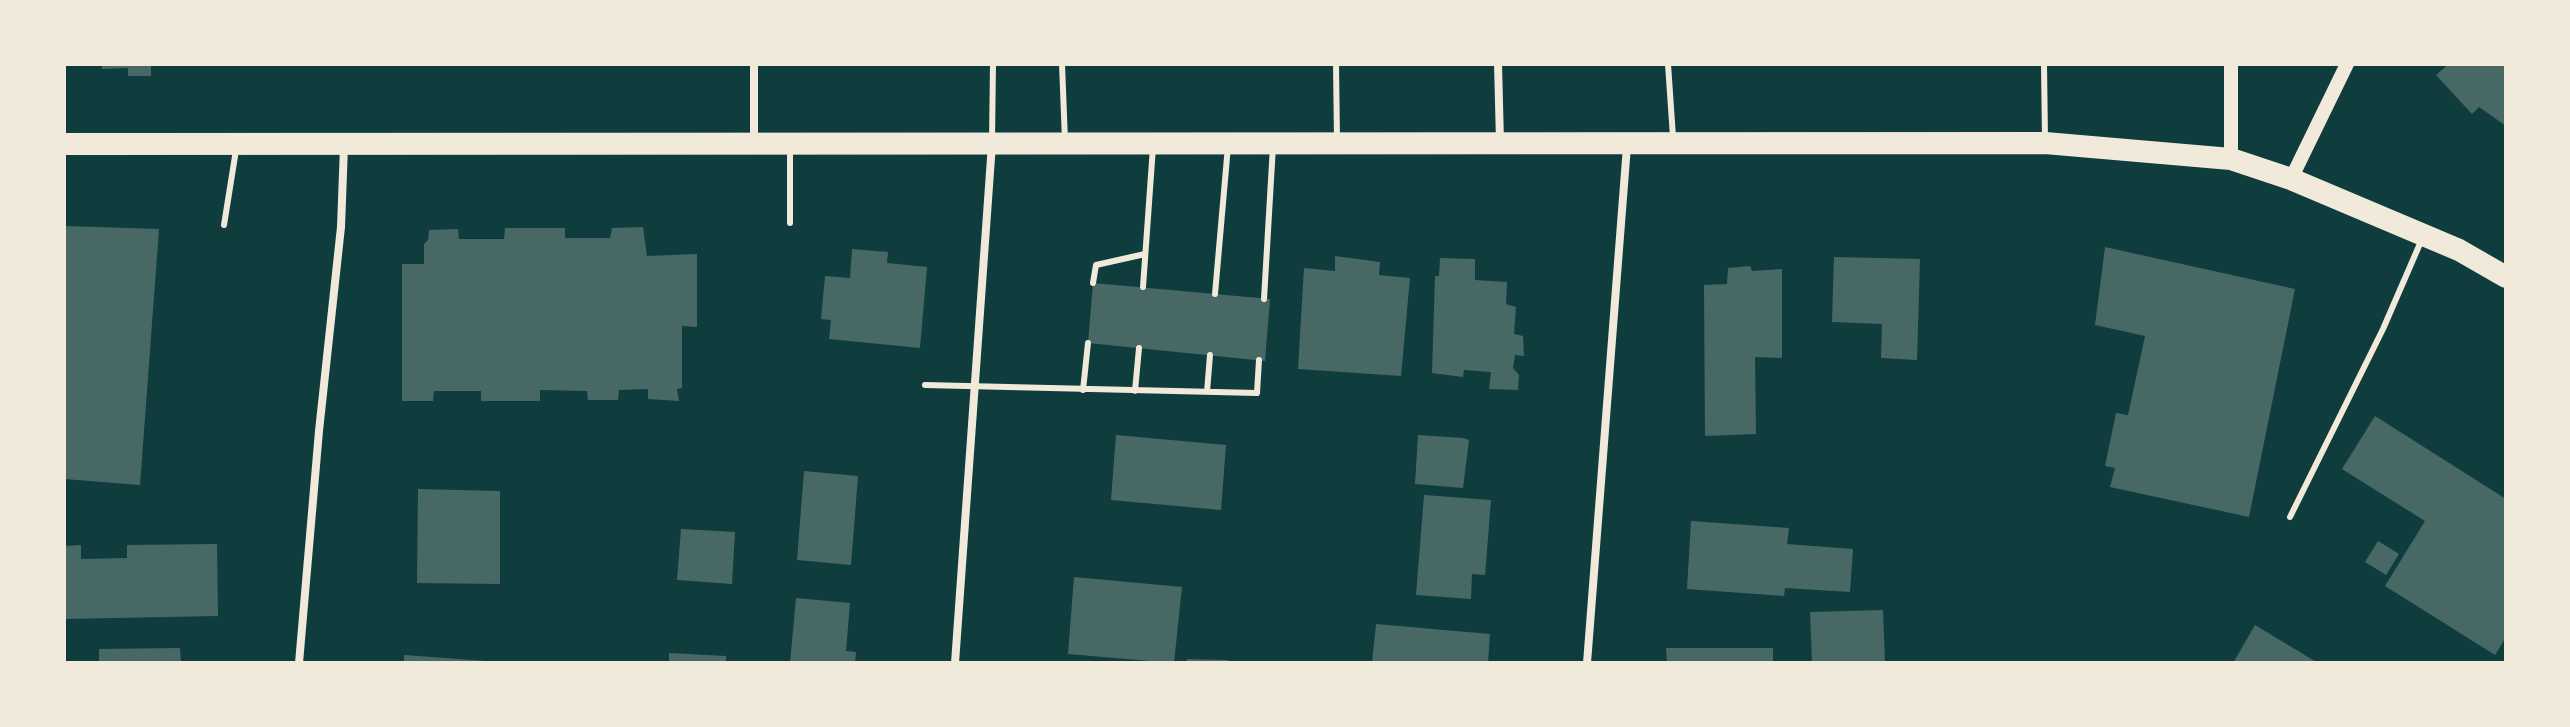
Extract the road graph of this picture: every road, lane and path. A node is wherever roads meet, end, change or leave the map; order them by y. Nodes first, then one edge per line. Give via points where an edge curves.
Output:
1 (754, 64) edge
2 (993, 64) edge
3 (1062, 64) edge
4 (1336, 64) edge
5 (1498, 64) edge
6 (1668, 64) edge
7 (2044, 64) edge
8 (2231, 64) edge
9 (2347, 64) edge
10 (1153, 142) junction
11 (1228, 142) junction
12 (1274, 142) junction
13 (1500, 142) junction
14 (1628, 142) junction
15 (344, 143) junction
16 (754, 143) junction
17 (790, 143) junction
18 (992, 143) junction
19 (1337, 143) junction
20 (2045, 143) junction
21 (64, 144) edge
22 (237, 144) junction
23 (1065, 144) junction
24 (1673, 145) junction
25 (2231, 159) junction
26 (2291, 179) junction
27 (790, 223) dead end
28 (224, 225) dead end
29 (2423, 235) junction
30 (1145, 254) junction
31 (2506, 277) edge
32 (1093, 283) dead end
33 (1143, 287) dead end
34 (1215, 294) dead end
35 (1264, 299) dead end
36 (1088, 343) dead end
37 (1139, 348) dead end
38 (1210, 355) dead end
39 (1259, 360) dead end
40 (925, 385) dead end
41 (974, 388) junction
42 (1083, 390) junction
43 (1135, 391) junction
44 (1207, 392) junction
45 (2290, 517) dead end
46 (299, 663) edge
47 (955, 663) edge
48 (1587, 663) edge

1 - 16 street
2 - 18 lane
3 - 23 lane
4 - 19 lane
5 - 13 street
6 - 24 lane
7 - 20 lane
8 - 25 street
9 - 26 street
10 - 11 highway
10 - 23 highway
10 - 30 lane
11 - 12 highway
11 - 34 lane
12 - 19 highway
12 - 35 lane
13 - 14 highway
13 - 19 highway
14 - 24 highway
14 - 48 street
15 - 16 highway
15 - 22 highway
15 - 46 street via 341,227
16 - 17 highway
17 - 18 highway
17 - 27 lane
18 - 23 highway
18 - 41 street
20 - 24 highway
20 - 25 highway
21 - 22 highway
22 - 28 lane
25 - 26 highway
26 - 29 highway
29 - 31 highway
29 - 45 lane
30 - 32 lane via 1096,265
30 - 33 lane
36 - 42 lane
37 - 43 lane
38 - 44 lane
39 - 44 lane via 1257,393
40 - 41 lane
41 - 42 lane
41 - 47 street
42 - 43 lane
43 - 44 lane

